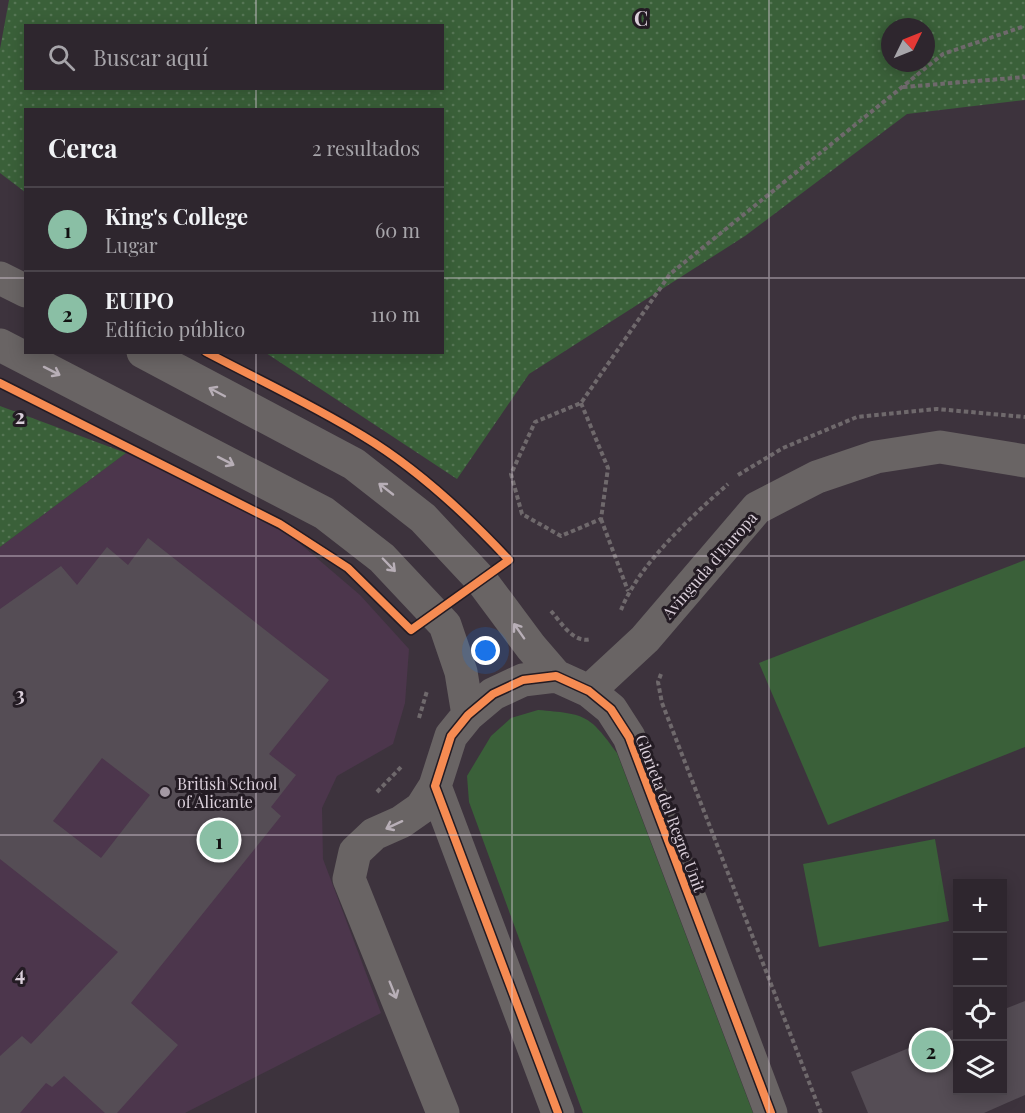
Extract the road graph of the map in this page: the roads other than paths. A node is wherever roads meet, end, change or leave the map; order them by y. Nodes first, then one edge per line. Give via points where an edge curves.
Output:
1 (0, 278) edge
2 (24, 290) edge
3 (0, 345) edge
4 (147, 354) edge
5 (1025, 461) edge
6 (556, 676) junction
7 (589, 691) junction
8 (468, 716) junction
9 (435, 786) junction
10 (443, 1113) edge
11 (558, 1113) edge
12 (771, 1113) edge

1 - 2 street
3 -> 8 street via 324,513 382,558 445,625 461,672
6 -> 4 street via 481,580 423,518 354,464
5 - 7 street, Avinguda d'Europa via 940,447 876,457 807,482 758,508 645,639
6 - 7 street, Glorieta del Regne Unit
6 - 8 street via 523,680 493,694
7 - 12 street, Glorieta del Regne Unit via 611,710 629,737
8 - 9 street via 451,736
9 -> 10 street via 421,808 374,834 355,852 349,879
9 - 11 street

